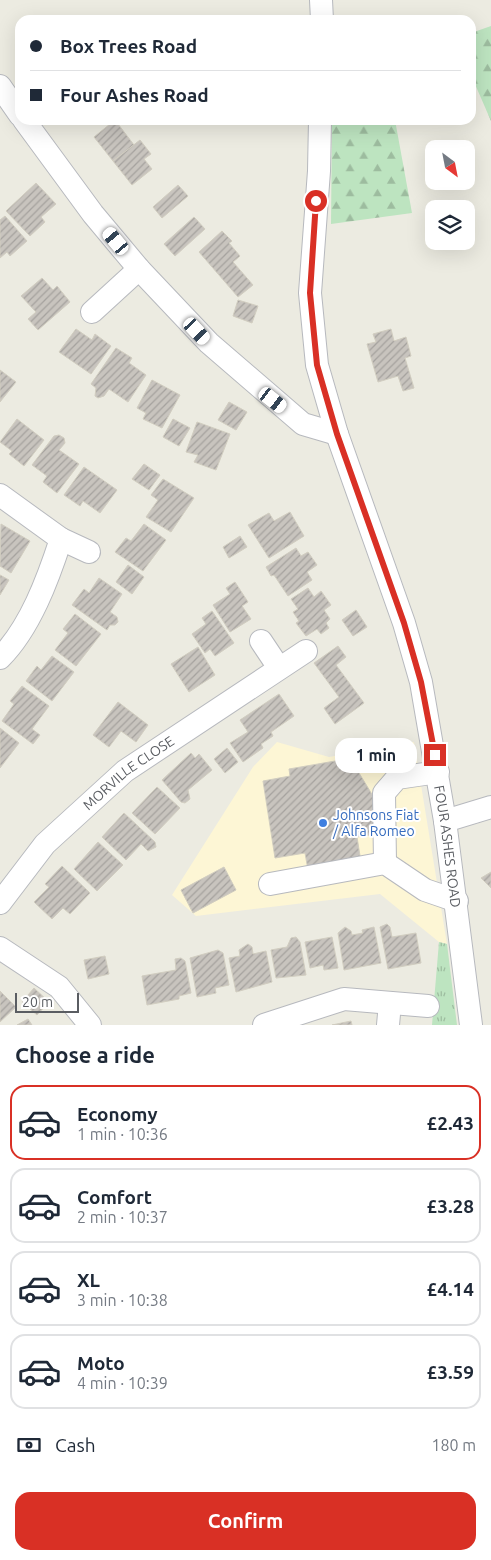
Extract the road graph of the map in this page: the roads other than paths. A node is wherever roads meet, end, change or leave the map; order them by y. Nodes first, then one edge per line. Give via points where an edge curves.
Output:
1 (321, 0) edge
2 (322, 15) edge
3 (0, 86) edge
4 (15, 108) edge
5 (28, 125) edge
6 (320, 125) edge
7 (139, 269) junction
8 (92, 312) dead end
9 (337, 434) junction
10 (0, 496) edge
11 (61, 539) junction
12 (89, 552) dead end
13 (261, 641) dead end
14 (306, 651) dead end
15 (0, 658) edge
16 (279, 668) junction
17 (438, 772) junction
18 (491, 807) edge
19 (446, 821) junction
20 (385, 863) junction
21 (270, 884) dead end
22 (457, 901) junction
23 (0, 903) edge
24 (0, 948) edge
25 (428, 1006) dead end
26 (389, 1014) edge
27 (90, 1025) edge
28 (264, 1025) edge
29 (471, 1025) edge

1 - 2 street
3 - 4 street
5 - 7 street
6 - 9 street, FOUR ASHES ROAD via 310,293 317,365
7 - 8 street
7 - 9 street via 209,343 273,400 303,424
9 - 17 street, FOUR ASHES ROAD via 404,623 421,682
10 - 11 street
11 - 12 street
11 - 15 street via 47,582 13,645
13 - 16 street
14 - 16 street, MORVILLE CLOSE
16 - 23 street, MORVILLE CLOSE via 124,771 45,844
17 - 19 street, FOUR ASHES ROAD
17 - 20 street via 397,778 384,793
18 - 19 street
19 - 22 street, FOUR ASHES ROAD
20 - 21 street
20 - 22 street via 425,890
22 - 29 street, FOUR ASHES ROAD
24 - 27 street via 59,988
25 - 26 street
26 - 28 street via 344,999

